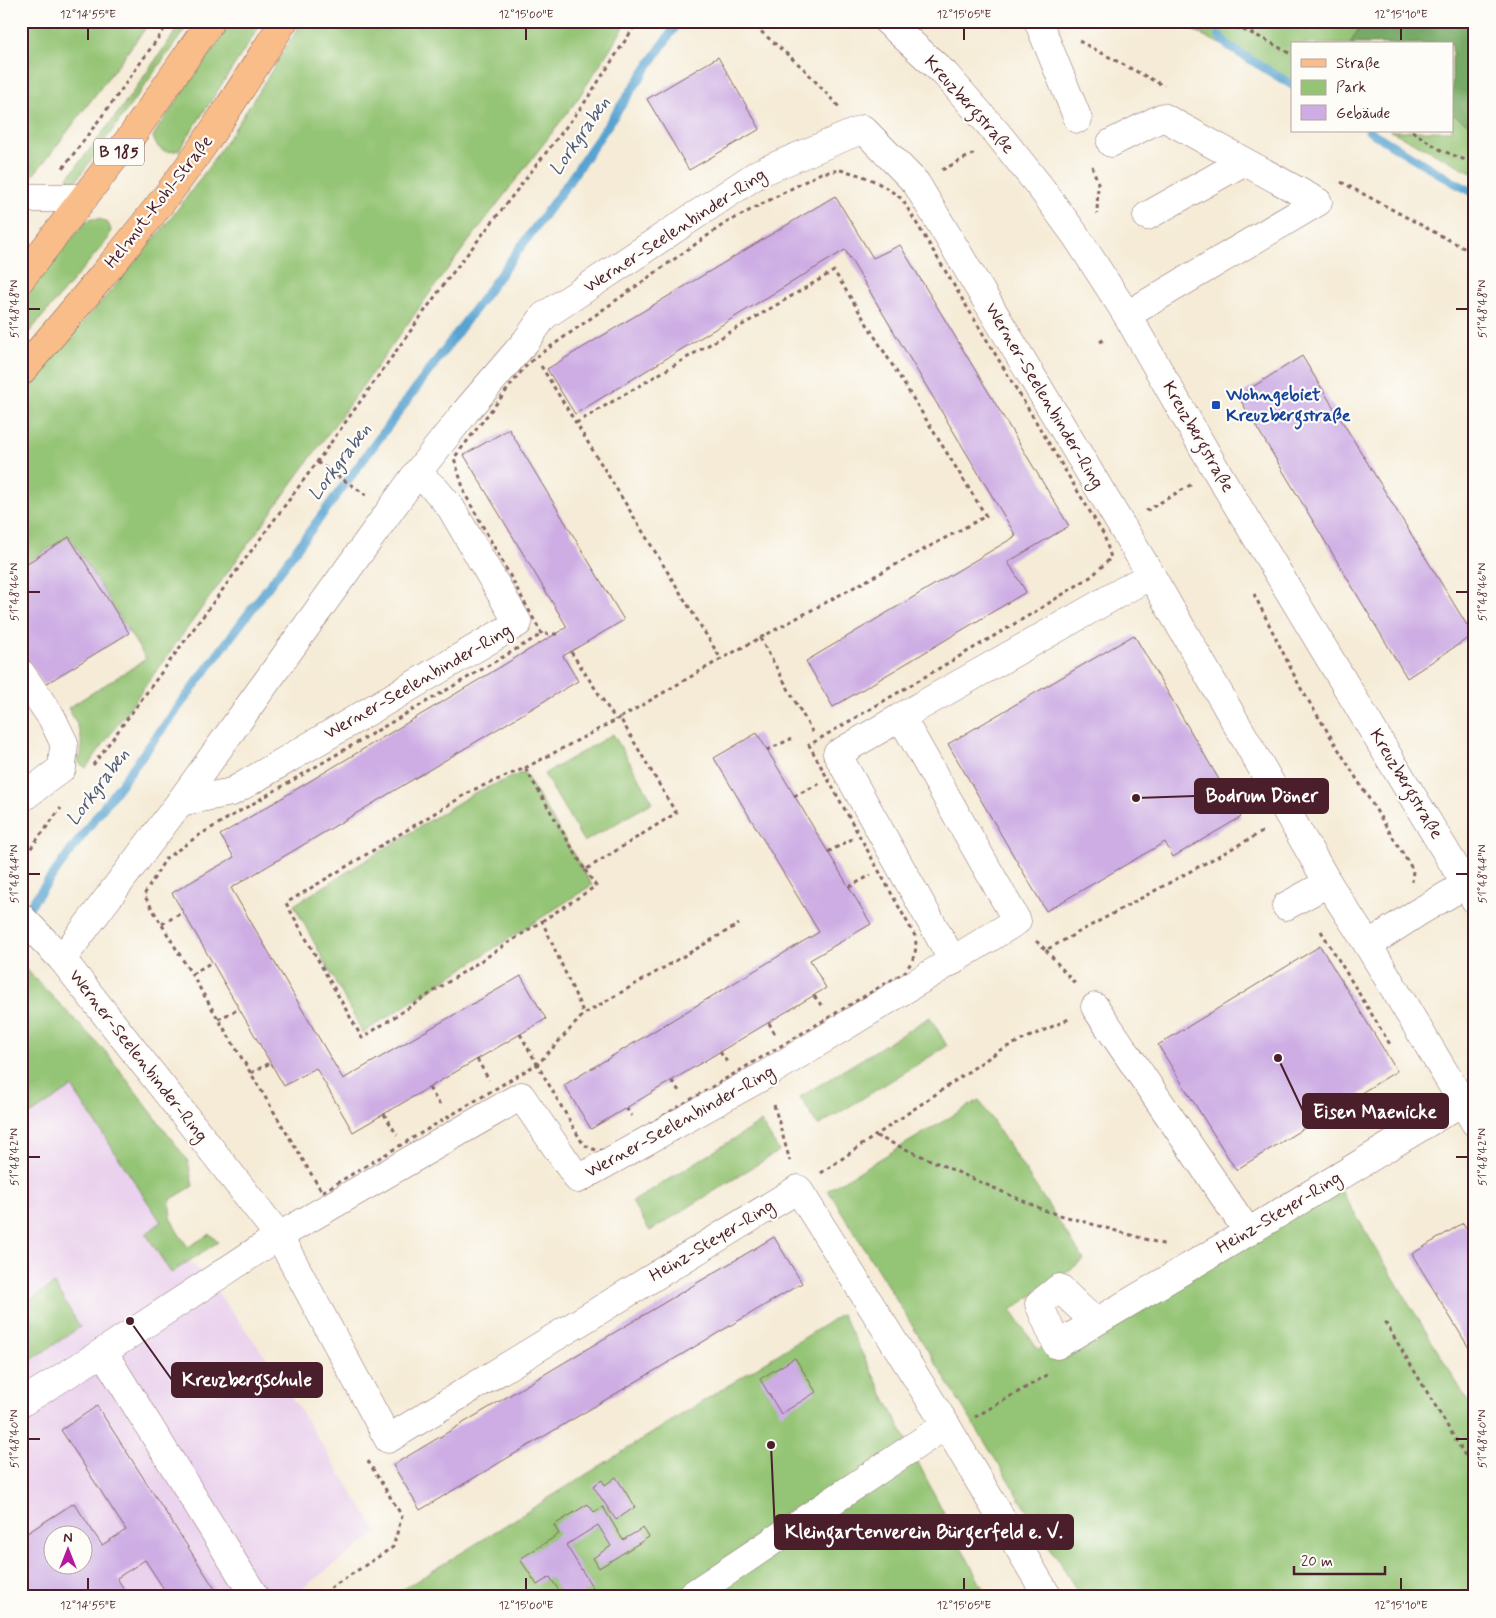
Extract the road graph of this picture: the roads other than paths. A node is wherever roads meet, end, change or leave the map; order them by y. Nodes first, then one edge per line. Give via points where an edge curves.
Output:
1 (211, 21) edge
2 (284, 21) edge
3 (887, 21) edge
4 (1039, 23) edge
5 (1078, 119) dead end
6 (1111, 143) dead end
7 (1242, 162) junction
8 (31, 198) edge
9 (84, 198) junction
10 (1147, 216) dead end
11 (21, 280) edge
12 (1127, 315) junction
13 (21, 372) edge
14 (417, 473) junction
15 (1151, 576) junction
16 (21, 673) edge
17 (901, 717) junction
18 (21, 799) edge
19 (180, 802) junction
20 (1328, 882) junction
21 (1472, 888) edge
22 (1295, 901) road end
23 (21, 917) edge
24 (1368, 944) junction
25 (62, 959) junction
26 (953, 961) junction
27 (1095, 1007) road end
28 (1468, 1112) edge
29 (1248, 1232) junction
30 (279, 1236) junction
31 (1095, 1322) dead end
32 (103, 1352) junction
33 (21, 1403) edge
34 (957, 1423) junction
35 (388, 1439) joint
36 (255, 1597) edge
37 (689, 1597) edge
38 (1048, 1597) edge

1 - 9 main road, B 185 via 133,134
2 - 13 main road, Helmut-Kohl-Straße via 174,186
3 - 12 street, Kreuzbergstraße via 945,74 997,133 1076,236
4 - 5 street
6 - 7 street via 1164,117
7 - 10 street
7 - 12 street via 1318,202
8 - 9 street
9 - 11 main road, B 185
12 - 21 street, Kreuzbergstraße via 1216,470
14 - 15 street, Werner-Seelenbinder-Ring via 466,411 531,349 544,316 759,173 863,129 916,183
14 - 19 street, Werner-Seelenbinder-Ring
14 - 19 street, Werner-Seelenbinder-Ring via 451,508 518,623 232,792
15 - 17 street
15 - 20 street, Werner-Seelenbinder-Ring
16 - 18 street via 52,718 64,743 62,768
17 - 26 street, Werner-Seelenbinder-Ring via 1017,921
17 - 26 street via 837,754
19 - 25 street, Werner-Seelenbinder-Ring
20 - 22 street
20 - 24 street, Werner-Seelenbinder-Ring
21 - 24 street, Kreuzbergstraße via 1417,912
23 - 25 street
24 - 28 street, Heinz-Steyer-Ring
25 - 30 street, Werner-Seelenbinder-Ring
26 - 30 street, Werner-Seelenbinder-Ring via 765,1075 578,1179 521,1096
27 - 29 street
28 - 29 street, Heinz-Steyer-Ring
29 - 31 street, Heinz-Steyer-Ring
30 - 32 street
30 - 35 street, Werner-Seelenbinder-Ring
32 - 33 street
32 - 36 street
34 - 35 street, Heinz-Steyer-Ring via 798,1188
34 - 37 street
34 - 38 street

